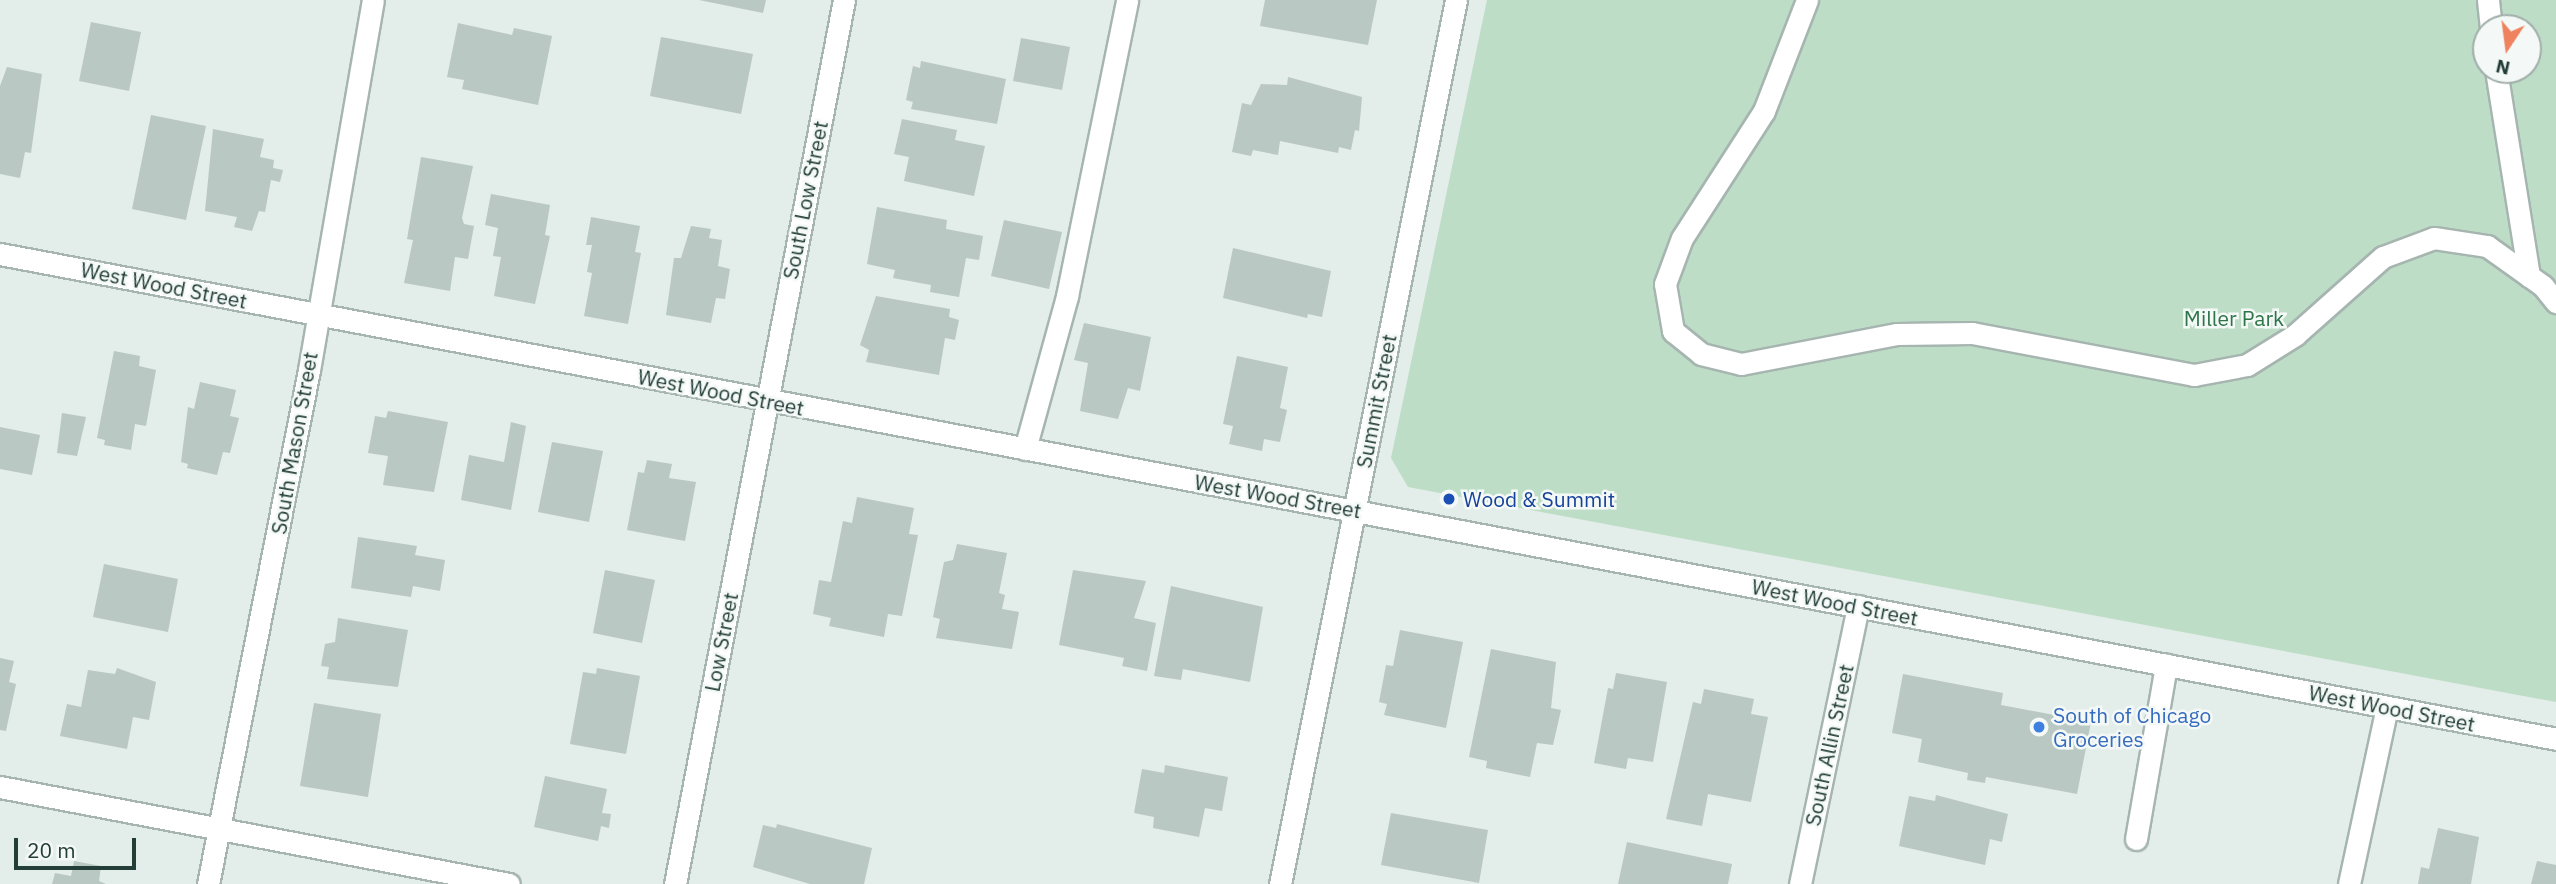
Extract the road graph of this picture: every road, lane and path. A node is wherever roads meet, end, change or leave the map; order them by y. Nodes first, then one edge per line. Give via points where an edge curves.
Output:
1 (373, 0) edge
2 (844, 0) edge
3 (1127, 0) edge
4 (1456, 0) edge
5 (1807, 0) edge
6 (2499, 84) edge
7 (0, 254) edge
8 (2529, 276) junction
9 (2556, 302) edge
10 (317, 314) junction
11 (766, 401) junction
12 (1025, 449) junction
13 (1354, 510) junction
14 (1858, 606) junction
15 (2166, 665) junction
16 (2387, 707) junction
17 (2556, 739) edge
18 (0, 787) edge
19 (221, 827) junction
20 (2136, 839) dead end
21 (208, 884) edge
22 (509, 884) edge
23 (675, 884) edge
24 (1280, 884) edge
25 (1800, 884) edge
26 (2349, 884) edge

1 - 10 street, South Mason Street
2 - 11 street, South Low Street
3 - 12 street via 1067,296
4 - 13 street, Summit Street
5 - 8 street via 1764,111 1682,238 1665,284 1674,331 1700,354 1741,364 1897,334 1972,333 2194,375 2247,365 2295,335 2383,257 2434,238 2487,246
6 - 8 street
7 - 10 street, West Wood Street
8 - 9 street
10 - 11 street, West Wood Street
10 - 19 street, South Mason Street
11 - 12 street, West Wood Street
11 - 23 street, Low Street
12 - 13 street, West Wood Street
13 - 14 street, West Wood Street
13 - 24 street, Summit Street
14 - 15 street, West Wood Street
14 - 25 street, South Allin Street
15 - 16 street, West Wood Street
15 - 20 street
16 - 17 street, West Wood Street
16 - 26 street
18 - 19 street
19 - 21 street, South Mason Street
19 - 22 street

